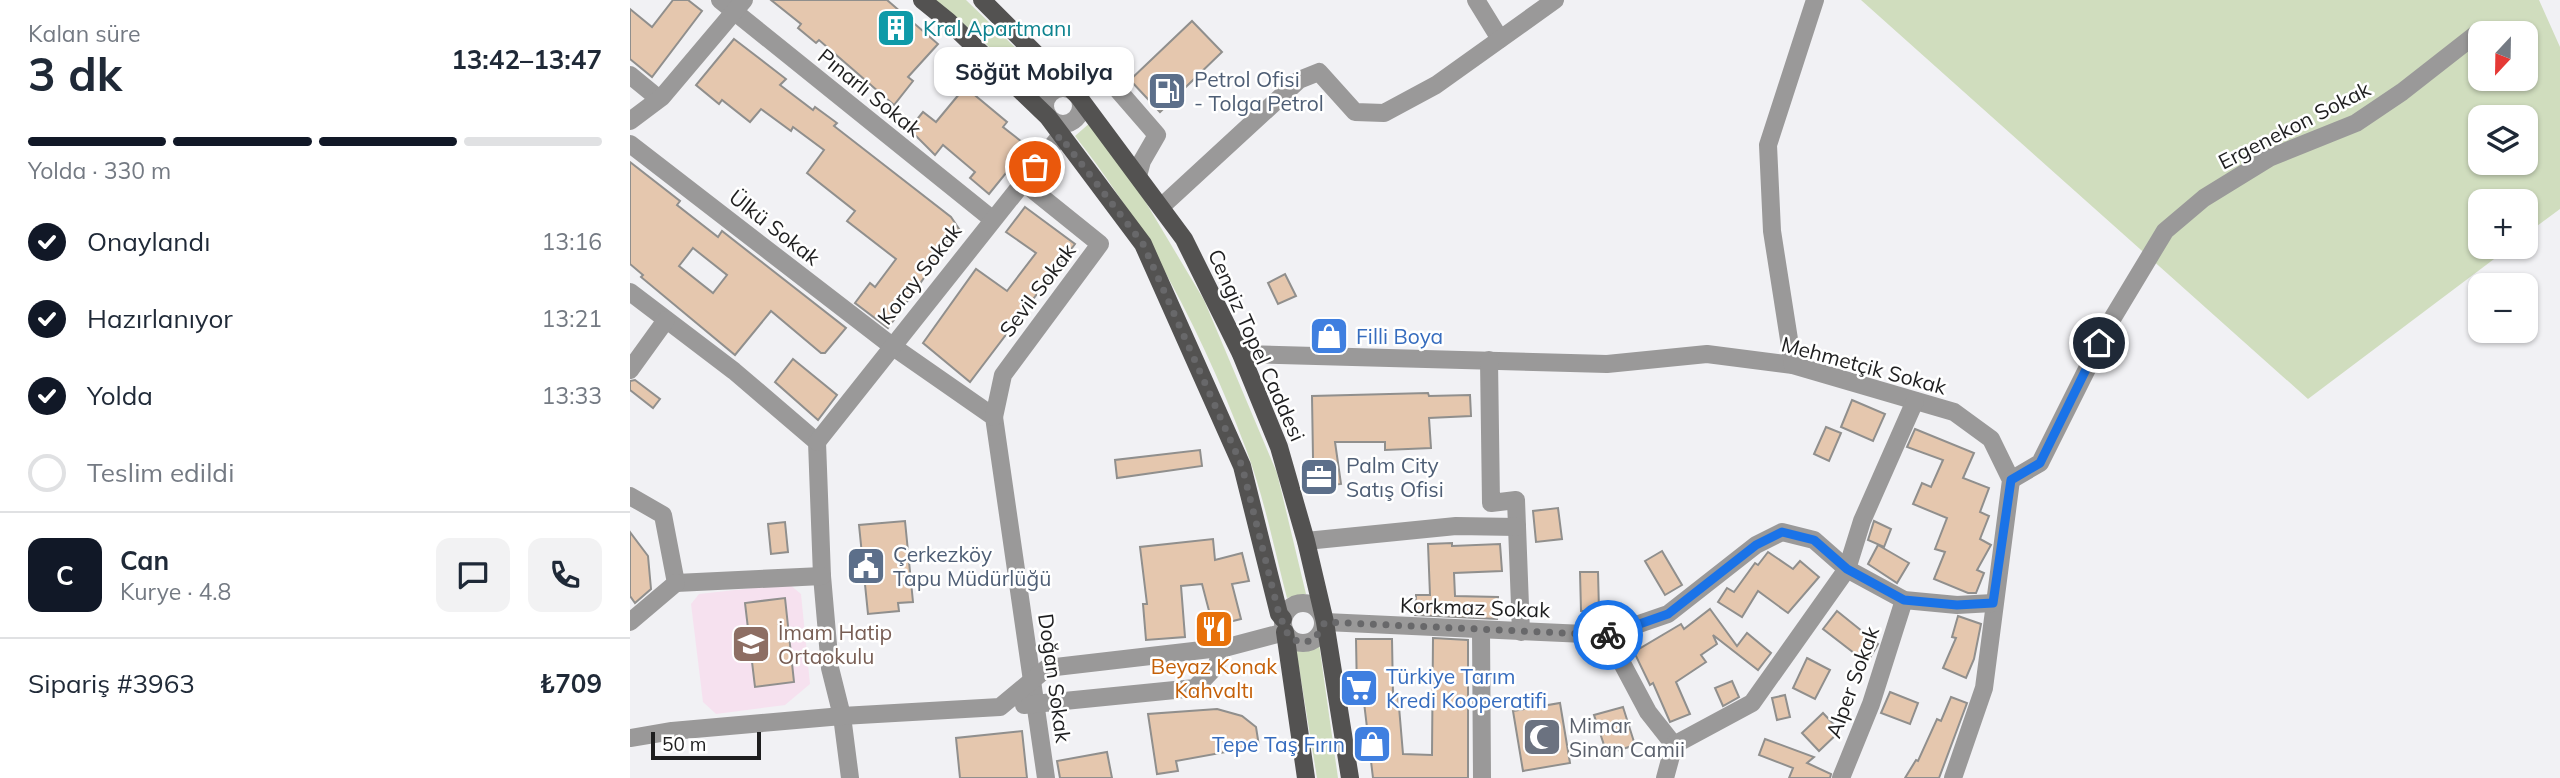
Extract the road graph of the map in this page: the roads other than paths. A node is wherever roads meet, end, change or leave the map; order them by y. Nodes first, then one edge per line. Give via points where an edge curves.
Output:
1 (720, 0) edge
2 (922, 0) edge
3 (982, 0) edge
4 (1476, 0) edge
5 (1555, 0) edge
6 (1815, 0) edge
7 (739, 6) edge
8 (1500, 39) junction
9 (2468, 41) edge
10 (630, 75) edge
11 (1065, 80) junction
12 (1078, 96) junction
13 (658, 98) junction
14 (1048, 117) junction
15 (630, 121) edge
16 (1060, 136) junction
17 (630, 144) edge
18 (1138, 176) junction
19 (1023, 182) junction
20 (1161, 207) junction
21 (992, 219) junction
22 (630, 292) edge
23 (666, 320) junction
24 (892, 346) junction
25 (1241, 355) junction
26 (1489, 360) junction
27 (1793, 365) junction
28 (630, 370) edge
29 (1915, 401) junction
30 (994, 417) junction
31 (817, 442) junction
32 (2011, 480) junction
33 (630, 496) edge
34 (1517, 527) junction
35 (1306, 541) junction
36 (1847, 569) junction
37 (822, 576) junction
38 (676, 583) junction
39 (1904, 600) junction
40 (1993, 603) junction
41 (630, 622) edge
42 (1325, 622) junction
43 (1284, 625) junction
44 (1480, 630) junction
45 (1521, 632) junction
46 (1607, 635) junction
47 (1221, 648) junction
48 (1032, 680) junction
49 (1035, 704) junction
50 (1000, 707) junction
51 (842, 716) junction
52 (630, 738) edge
53 (1674, 745) junction
54 (850, 778) edge
55 (1046, 778) edge
56 (1306, 778) edge
57 (1350, 778) edge
58 (1482, 778) edge
59 (1665, 778) edge
60 (1840, 778) edge
61 (1953, 778) edge

1 - 7 street, Pınarlı Sokak
2 - 14 main road
3 - 11 main road, Cengiz Topel Caddesi
4 - 8 street
5 - 8 street
6 - 27 street via 1768,145 1772,231
7 - 13 street
7 - 21 street, Pınarlı Sokak
8 - 20 street via 1436,85 1384,113 1355,111 1320,72 1299,80
9 - 32 street, Ergenekon Sokak via 2356,123 2269,158 2204,198 2165,231 2112,319 2040,463
10 - 13 street
11 - 12 main road, Cengiz Topel Caddesi
11 - 18 street via 1105,75 1157,135
12 - 14 street via 1082,108 1076,119 1065,125
12 - 14 street via 1063,88 1052,91 1044,106
12 - 18 main road, Cengiz Topel Caddesi
13 - 15 street
14 - 16 main road
16 - 19 street, Koray Sokak
16 - 43 main road via 1143,244 1242,466
17 - 24 street, Ülkü Sokak
18 - 20 main road, Cengiz Topel Caddesi
19 - 21 street, Koray Sokak
19 - 30 street, Sevil Sokak via 1100,244 1003,375
20 - 25 main road, Cengiz Topel Caddesi via 1184,239
21 - 24 street, Koray Sokak
22 - 23 street
23 - 28 street
23 - 31 street
24 - 30 street
24 - 31 street, Koray Sokak
25 - 26 street, Mehmetçik Sokak
25 - 35 main road, Cengiz Topel Caddesi via 1279,447
26 - 27 street, Mehmetçik Sokak via 1606,364 1707,354
26 - 34 street via 1491,503 1516,500
27 - 29 street, Mehmetçik Sokak
29 - 32 street, Mehmetçik Sokak via 1954,412 1991,439
29 - 36 street via 1862,521
30 - 48 street, Doğan Sokak
31 - 37 street
32 - 40 street
33 - 38 street via 663,515
34 - 35 street via 1456,526
34 - 45 street
35 - 42 main road, Cengiz Topel Caddesi
36 - 39 street, Korkmaz Sokak
36 - 46 street, Korkmaz Sokak via 1814,540 1782,532 1756,545 1668,614
36 - 53 street via 1752,703
37 - 38 street
37 - 51 street via 830,668
38 - 41 street
39 - 40 street, Korkmaz Sokak
39 - 60 street, Alper Sokak via 1871,704
40 - 61 street via 1984,688
42 - 43 street via 1319,636 1308,643 1295,641
42 - 43 street via 1315,606 1302,602 1290,607
42 - 44 street, Korkmaz Sokak
42 - 57 main road, Cengiz Topel Caddesi
43 - 47 street
43 - 56 main road
44 - 45 street, Korkmaz Sokak
44 - 58 street
45 - 46 street, Korkmaz Sokak
46 - 53 street via 1648,712
47 - 48 street via 1047,667
47 - 49 street via 1217,666 1195,688
48 - 49 street, Doğan Sokak
48 - 50 street
49 - 50 street
49 - 55 street, Doğan Sokak
50 - 51 street
51 - 52 street
51 - 54 street
53 - 59 street

